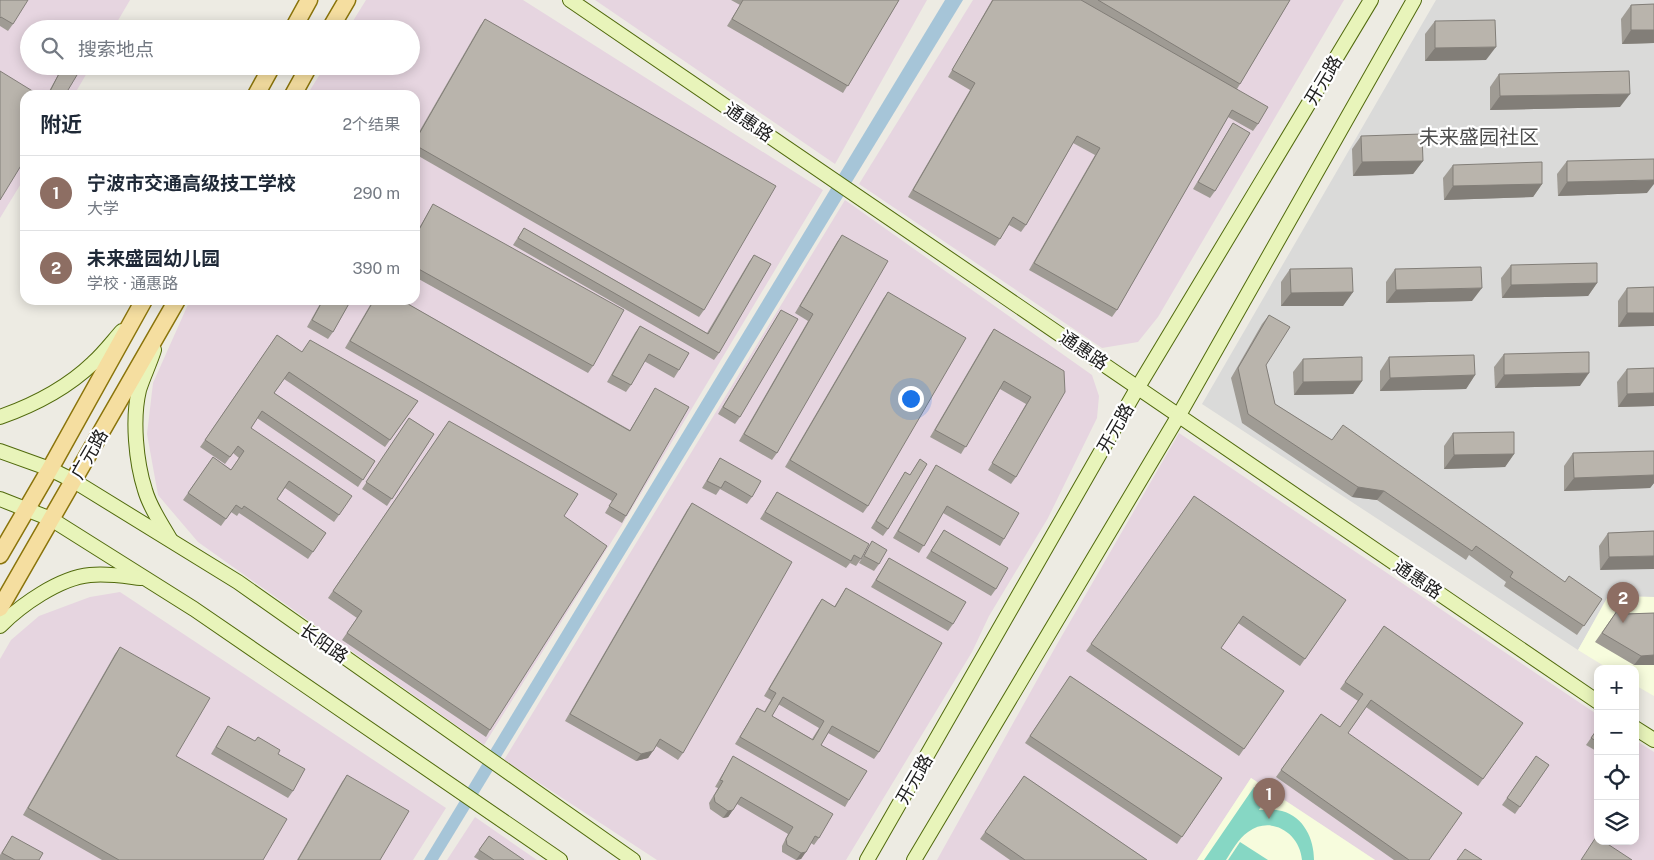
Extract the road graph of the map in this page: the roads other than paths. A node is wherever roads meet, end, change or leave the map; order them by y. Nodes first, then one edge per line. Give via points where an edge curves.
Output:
1 (309, 0) edge
2 (347, 0) edge
3 (570, 0) edge
4 (1371, 0) edge
5 (1414, 0) edge
6 (298, 20) edge
7 (335, 20) edge
8 (267, 75) edge
9 (304, 75) edge
10 (259, 90) edge
11 (296, 90) edge
12 (141, 305) edge
13 (174, 305) edge
14 (167, 317) junction
15 (133, 319) junction
16 (1138, 387) junction
17 (1179, 415) junction
18 (0, 417) edge
19 (0, 451) edge
20 (50, 469) junction
21 (74, 482) junction
22 (0, 499) edge
23 (27, 510) junction
24 (51, 519) junction
25 (172, 541) junction
26 (0, 555) edge
27 (147, 579) junction
28 (0, 608) edge
29 (0, 626) edge
30 (1594, 699) edge
31 (1639, 731) edge
32 (1654, 740) edge
33 (560, 860) edge
34 (633, 860) edge
35 (867, 860) edge
36 (914, 860) edge

1 - 6 main road
2 - 7 main road
3 - 16 main road, 通惠路
4 - 16 main road, 开元路
5 - 17 main road
8 - 10 main road
9 - 11 main road
12 - 15 main road, 广元路
13 - 14 main road, 广元路
14 - 21 main road, 广元路
14 - 25 main road via 139,390 136,424 145,491
15 - 18 main road via 92,364 60,390 24,409
15 - 20 main road, 广元路
16 - 17 main road, 通惠路
16 - 35 main road, 开元路
17 - 30 main road, 通惠路
17 - 36 main road
19 - 20 main road, 长阳路
20 - 21 main road, 长阳路
20 - 23 main road, 广元路
21 - 24 main road, 广元路
21 - 25 main road, 长阳路
22 - 23 main road
23 - 24 main road
23 - 26 main road, 广元路
24 - 27 main road
24 - 28 main road, 广元路
25 - 34 main road, 长阳路 via 238,582
27 - 29 main road via 116,574 69,580 14,612
27 - 33 main road
31 - 32 main road

